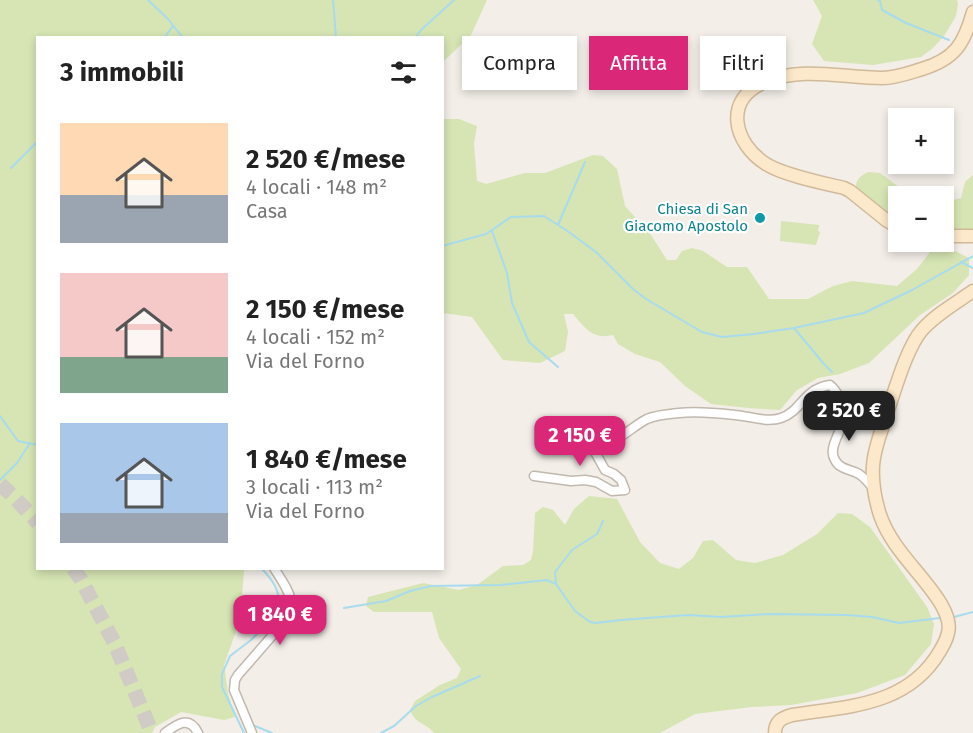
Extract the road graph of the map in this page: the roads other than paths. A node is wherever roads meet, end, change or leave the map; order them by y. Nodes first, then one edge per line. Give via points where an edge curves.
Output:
1 (973, 12) edge
2 (888, 221) edge
3 (954, 236) edge
4 (973, 236) edge
5 (973, 291) edge
6 (584, 431) dead end
7 (598, 444) junction
8 (534, 476) dead end
9 (874, 490) junction
10 (275, 570) edge
11 (165, 733) edge
12 (198, 733) edge
13 (252, 733) edge
14 (775, 733) edge

1 - 2 street via 959,48 932,66 899,77 807,73 776,78 748,91 736,114 744,141 765,163 844,188
3 - 4 street
5 - 9 street via 931,322 914,342 875,448
6 - 7 street
7 - 8 street via 595,452 605,470 621,480 625,490 612,491 585,480
7 - 9 street via 616,439 650,417 681,412 781,418 811,392 830,385 844,410 832,452 835,460 859,474
9 - 14 street via 889,534 946,613 948,638 926,670 904,689 870,702 784,717 778,721
10 - 13 street via 290,598 290,616 238,675 234,685
11 - 12 street via 183,723 193,725

